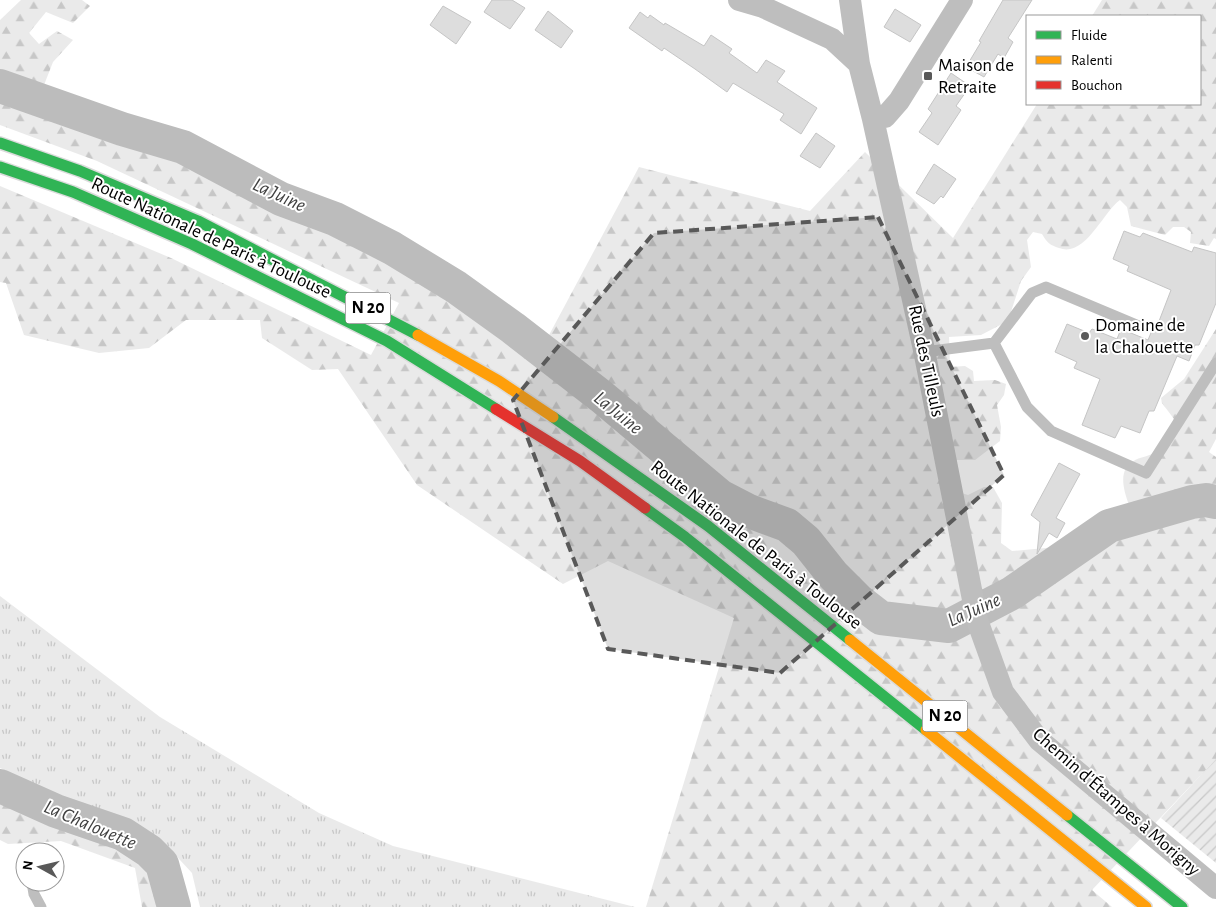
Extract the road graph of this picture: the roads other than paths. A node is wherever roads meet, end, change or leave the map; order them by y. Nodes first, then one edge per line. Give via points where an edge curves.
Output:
1 (740, 0) edge
2 (850, 0) edge
3 (962, 0) edge
4 (859, 64) junction
5 (873, 119) junction
6 (0, 143) edge
7 (0, 167) edge
8 (1139, 326) dead end
9 (994, 343) junction
10 (924, 352) junction
11 (1216, 363) edge
12 (976, 614) joint
13 (1216, 888) edge
14 (34, 892) edge
15 (41, 907) edge
16 (1146, 907) edge
17 (1182, 907) edge

1 - 4 street via 763,7 832,39
2 - 4 street, Rue des Tilleuls
3 - 5 street via 899,101 885,117
4 - 5 street, Rue des Tilleuls
5 - 10 street, Rue des Tilleuls
6 - 17 main road, Route Nationale de Paris à Toulouse / N 20 via 198,221 396,322 499,381 598,446 708,526
7 - 16 main road, Route Nationale de Paris à Toulouse / N 20 via 73,192 192,244 387,341 580,461 685,537
8 - 9 lane via 1046,287 1032,293
9 - 10 lane
9 - 11 lane via 1027,406 1051,431 1146,473
10 - 12 street, Rue des Tilleuls
12 - 13 street, Chemin d'Étampes à Morigny via 1004,692 1039,740
14 - 15 lane

